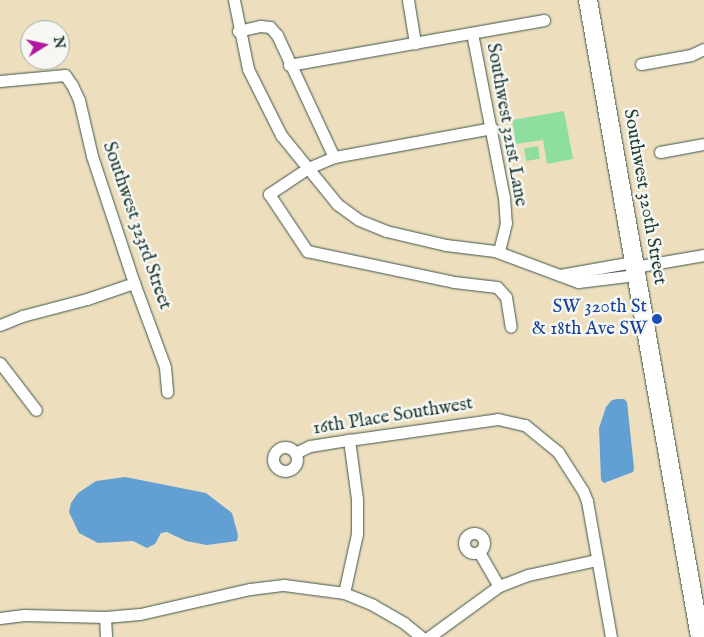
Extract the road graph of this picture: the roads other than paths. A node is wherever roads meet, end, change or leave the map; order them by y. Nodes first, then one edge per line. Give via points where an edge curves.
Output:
1 (234, 0) edge
2 (408, 0) edge
3 (588, 0) edge
4 (544, 20) dead end
5 (238, 31) junction
6 (472, 33) junction
7 (415, 43) junction
8 (704, 49) edge
9 (641, 64) dead end
10 (289, 65) junction
11 (0, 81) edge
12 (492, 128) junction
13 (704, 144) edge
14 (660, 152) dead end
15 (334, 157) junction
16 (308, 168) junction
17 (499, 252) junction
18 (704, 255) edge
19 (634, 268) junction
20 (134, 284) junction
21 (0, 325) edge
22 (511, 327) dead end
23 (0, 363) edge
24 (166, 392) dead end
25 (36, 410) dead end
26 (349, 440) junction
27 (295, 453) dead end
28 (479, 552) dead end
29 (597, 560) junction
30 (499, 586) junction
31 (698, 587) edge
32 (344, 593) junction
33 (105, 617) junction
34 (0, 618) edge
35 (106, 637) edge
36 (421, 637) edge
37 (429, 637) edge
38 (611, 637) edge
39 (700, 637) edge

1 - 5 street
2 - 7 street
3 - 19 main road, Southwest 320th Street
4 - 6 street
5 - 10 street via 270,27 277,35
5 - 16 street via 248,69 263,102 281,135
6 - 7 street
6 - 12 street, Southwest 321st Lane
7 - 10 street
8 - 9 street via 691,55
10 - 15 street
11 - 20 street, Southwest 323rd Street via 65,75 79,100 92,156
12 - 15 street
12 - 17 street, Southwest 321st Lane via 506,223
13 - 14 street
15 - 16 street
16 - 17 street via 337,204 359,220 386,231 446,245
16 - 22 street via 269,194 307,251 454,282 496,287 506,297
17 - 19 street via 586,283
18 - 19 street
19 - 31 main road, Southwest 320th Street
20 - 21 street
20 - 24 street, Southwest 323rd Street via 165,367
23 - 25 street
26 - 27 street, 16th Place Southwest via 310,446
26 - 29 street, 16th Place Southwest via 498,419 515,421 530,428 568,464 587,501
26 - 32 street via 357,499 357,534
28 - 30 street
29 - 30 street via 528,574
29 - 38 street
30 - 37 street
31 - 39 main road, Southwest 320th Street
32 - 33 street via 306,586 267,586 140,614
32 - 36 street via 374,605
33 - 34 street via 24,615
33 - 35 street

